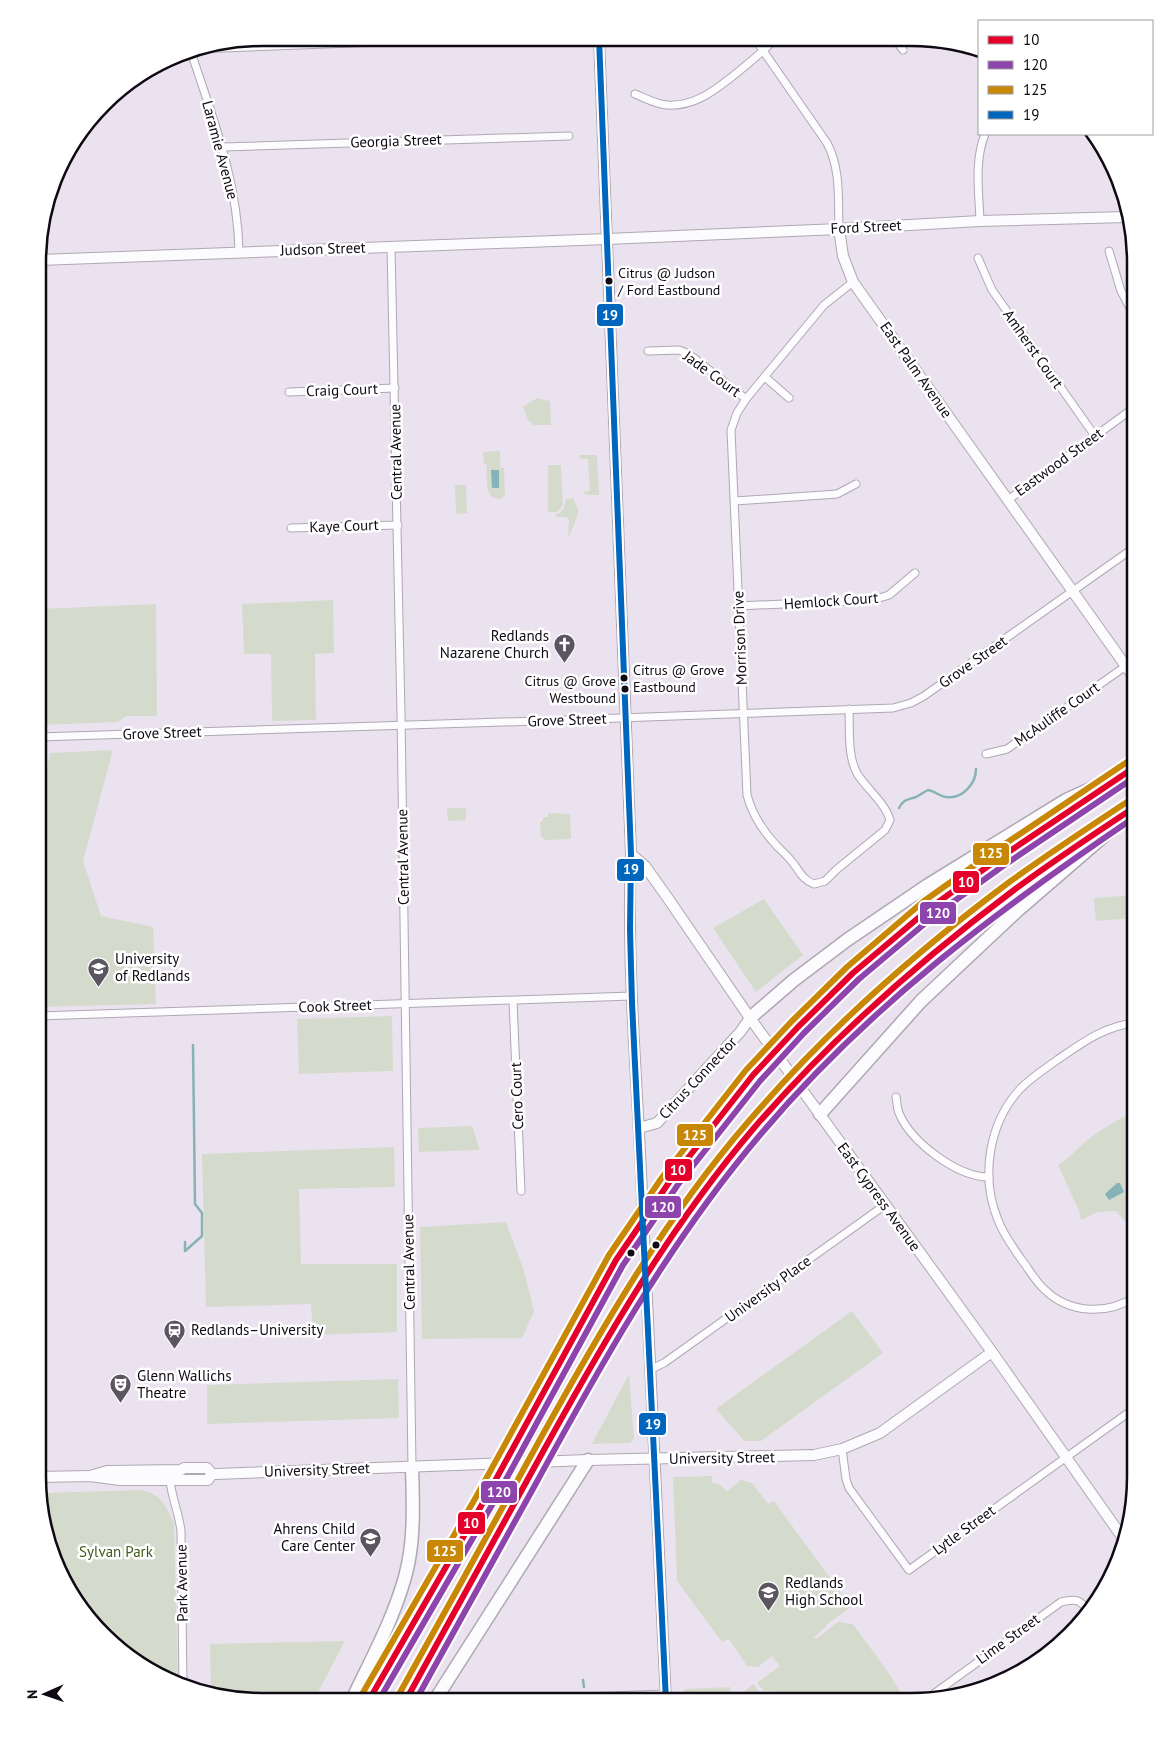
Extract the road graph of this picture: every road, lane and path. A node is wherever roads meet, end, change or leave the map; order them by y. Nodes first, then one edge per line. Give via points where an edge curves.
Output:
1 (274, 46) edge
2 (599, 46) edge
3 (760, 46) edge
4 (769, 46) edge
5 (900, 46) edge
6 (249, 47) edge
7 (903, 50) dead end
8 (764, 51) junction
9 (193, 58) edge
10 (634, 94) dead end
11 (985, 135) edge
12 (569, 136) dead end
13 (223, 147) junction
14 (1122, 216) edge
15 (980, 220) junction
16 (839, 229) junction
17 (606, 239) junction
18 (391, 247) junction
19 (1109, 251) dead end
20 (238, 252) junction
21 (978, 258) dead end
22 (46, 260) edge
23 (853, 282) junction
24 (1127, 300) edge
25 (648, 351) dead end
26 (765, 377) junction
27 (395, 388) junction
28 (289, 392) dead end
29 (789, 398) dead end
30 (746, 399) junction
31 (1127, 414) edge
32 (1095, 436) junction
33 (856, 484) dead end
34 (1008, 500) junction
35 (734, 501) junction
36 (398, 525) junction
37 (291, 528) dead end
38 (1127, 553) edge
39 (915, 573) dead end
40 (1073, 592) junction
41 (738, 606) junction
42 (1126, 666) joint
43 (849, 709) junction
44 (742, 714) junction
45 (625, 718) junction
46 (401, 725) junction
47 (46, 737) edge
48 (986, 754) dead end
49 (1127, 771) edge
50 (1127, 772) edge
51 (1127, 813) edge
52 (1127, 815) edge
53 (631, 854) junction
54 (632, 996) junction
55 (513, 1001) junction
56 (405, 1004) junction
57 (46, 1016) edge
58 (750, 1018) junction
59 (1127, 1024) edge
60 (896, 1097) dead end
61 (820, 1114) junction
62 (639, 1128) junction
63 (988, 1177) junction
64 (521, 1191) dead end
65 (885, 1205) junction
66 (1127, 1300) edge
67 (992, 1352) junction
68 (649, 1370) junction
69 (1127, 1414) edge
70 (842, 1449) junction
71 (1065, 1457) junction
72 (655, 1459) junction
73 (588, 1460) junction
74 (412, 1467) junction
75 (212, 1474) junction
76 (90, 1476) junction
77 (46, 1477) edge
78 (170, 1481) junction
79 (1119, 1533) edge
80 (1084, 1605) edge
81 (183, 1677) edge
82 (938, 1691) edge
83 (355, 1693) edge
84 (373, 1693) edge
85 (410, 1693) edge
86 (439, 1693) edge
87 (666, 1693) edge

1 - 6 street
2 - 17 main road
3 - 8 street, East Palm Avenue
4 - 8 street
5 - 7 street
8 - 10 street via 715,90 686,104 664,105
8 - 16 street, East Palm Avenue via 833,154
9 - 13 street, Laramie Avenue
11 - 15 street via 978,169
12 - 13 street, Georgia Street
13 - 20 street, Laramie Avenue via 236,207
14 - 15 main road, Ford Street
15 - 16 main road, Ford Street
16 - 17 main road, Ford Street
16 - 23 main road, East Palm Avenue via 843,256
17 - 18 main road, Judson Street
17 - 45 main road
18 - 20 main road, Judson Street
18 - 27 street, Central Avenue
19 - 24 street
20 - 22 main road, Judson Street
21 - 32 street, Amherst Court via 992,290
23 - 26 street, Morrison Drive via 824,305
23 - 34 main road, East Palm Avenue
25 - 30 street, Jade Court via 680,350 689,354
26 - 29 street
26 - 30 street, Morrison Drive
27 - 28 street, Craig Court
27 - 36 street, Central Avenue
30 - 35 street, Morrison Drive via 731,430
31 - 32 street, Eastwood Street
32 - 34 street, Eastwood Street
33 - 35 street via 838,494
34 - 40 main road, East Palm Avenue
35 - 41 street, Morrison Drive
36 - 37 street, Kaye Court
36 - 46 street, Central Avenue
38 - 40 street, Grove Street
39 - 41 street, Hemlock Court via 889,596 874,600
40 - 42 main road, East Palm Avenue
40 - 43 street, Grove Street via 911,703 893,708
41 - 44 street, Morrison Drive
42 - 48 street, McAuliffe Court via 1008,749
43 - 44 street, Grove Street
43 - 44 street, Morrison Drive via 853,763 890,820 886,830 825,881 814,884 804,879 752,810 747,795
44 - 45 street, Grove Street
45 - 46 street, Grove Street
45 - 53 main road
46 - 47 street, Grove Street
46 - 56 street, Central Avenue
49 - 58 highway via 1066,800 928,885 847,940
50 - 84 highway, bridge via 930,908 853,972 753,1076 670,1181 616,1260 484,1501
51 - 85 highway, bridge via 1015,889 946,942 867,1010 819,1057 721,1168 672,1235 618,1320
52 - 61 highway via 1017,910 921,1001
53 - 54 main road
53 - 58 main road, East Cypress Avenue via 657,882
54 - 55 street, Cook Street
54 - 62 main road
55 - 56 street, Cook Street
55 - 64 street, Cero Court
56 - 57 street, Cook Street
56 - 74 street, Central Avenue
58 - 61 main road, East Cypress Avenue
58 - 62 main road, Citrus Connector via 742,1031 657,1123
59 - 63 street via 1090,1037 1020,1089 997,1128
60 - 63 street via 899,1113 920,1142 956,1168
61 - 65 main road, East Cypress Avenue
62 - 68 main road
63 - 66 street via 993,1206 1004,1232 1039,1284 1053,1297 1074,1307 1100,1310
65 - 67 main road, East Cypress Avenue
65 - 68 street, University Place via 664,1363
67 - 70 main road, University Street via 880,1433
67 - 71 main road, East Cypress Avenue
68 - 72 main road
69 - 71 street, Lytle Street
70 - 71 street, Lytle Street via 849,1488 909,1570
70 - 72 main road, University Street via 802,1456
71 - 79 main road, East Cypress Avenue
72 - 73 main road, University Street
72 - 87 main road
73 - 74 main road, University Street
73 - 86 highway
74 - 75 main road, University Street
74 - 83 highway via 413,1512 406,1575 397,1604
75 - 76 main road, University Street via 207,1468 184,1468 107,1471
75 - 78 main road, University Street via 208,1480
76 - 77 main road
76 - 78 main road, University Street
78 - 81 street, Park Avenue via 181,1531
80 - 82 street, Lime Street via 1078,1600 1061,1602

